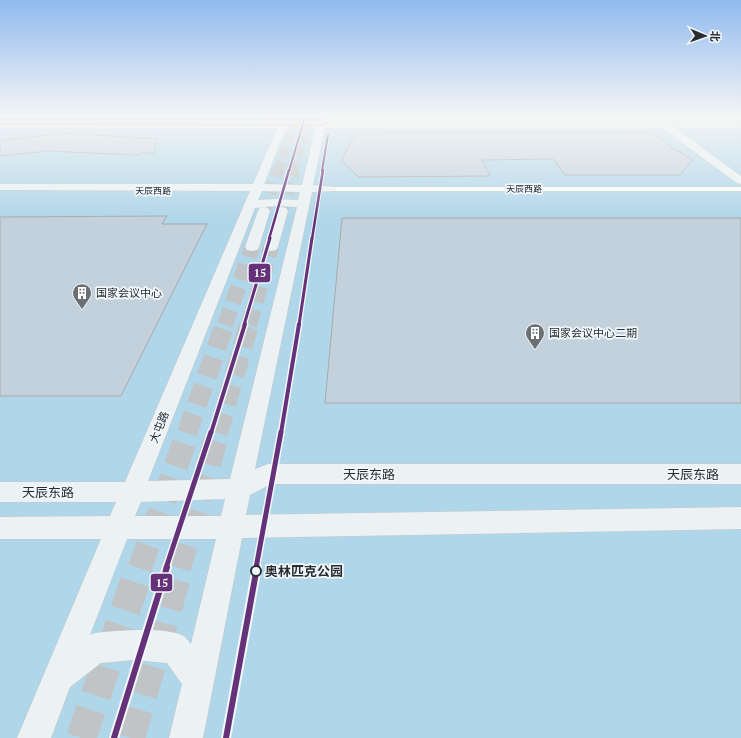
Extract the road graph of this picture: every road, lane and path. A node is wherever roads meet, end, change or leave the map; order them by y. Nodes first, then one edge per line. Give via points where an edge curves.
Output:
1 (273, 151) tunnel mouth
2 (315, 151) edge
3 (702, 151) edge
4 (741, 181) edge
5 (0, 187) edge
6 (331, 188) joint
7 (741, 189) edge
8 (0, 191) edge
9 (305, 196) junction
10 (257, 198) junction
11 (282, 211) tunnel mouth
12 (252, 247) tunnel mouth
13 (271, 247) tunnel mouth
14 (741, 474) edge
15 (239, 489) junction
16 (0, 492) edge
17 (132, 492) junction
18 (741, 518) edge
19 (232, 527) junction
20 (0, 528) edge
21 (118, 528) junction
22 (59, 676) junction
23 (199, 681) junction
24 (34, 738) edge
25 (186, 738) edge

1 - 10 street, 大屯路
2 - 9 street
3 - 4 street
5 - 10 street, 天辰西路
6 - 7 street, 天辰西路
6 - 9 street, 天辰西路
8 - 10 street, 天辰西路
9 - 10 street, 天辰西路
9 - 10 street via 288,201
9 - 15 street
10 - 12 street, 大屯路
10 - 17 street, 大屯路
11 - 13 street
14 - 15 street, 天辰东路 via 268,474
15 - 17 street, 天辰东路
15 - 19 street
16 - 17 street, 天辰东路
17 - 21 street, 大屯路
18 - 19 street
19 - 21 street
19 - 23 street
20 - 21 street
21 - 22 street, 大屯路
22 - 23 street via 95,648 134,645 175,648
22 - 24 street, 大屯路
23 - 25 street

